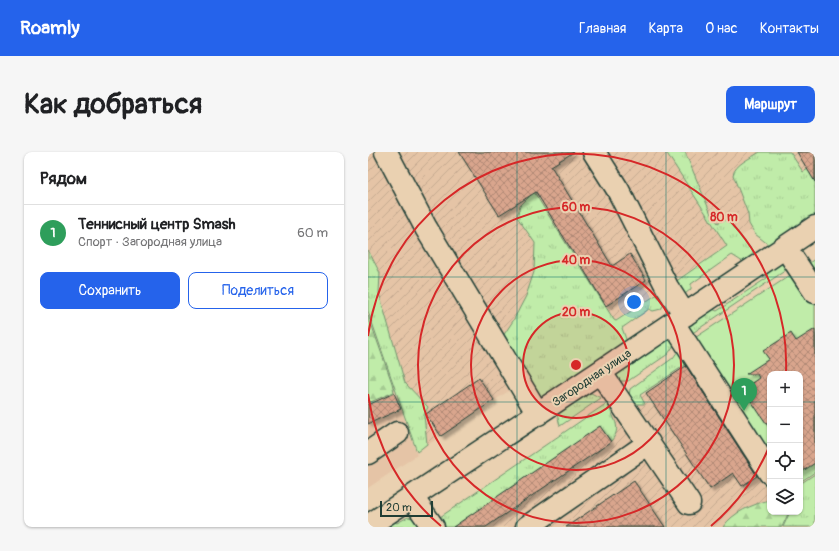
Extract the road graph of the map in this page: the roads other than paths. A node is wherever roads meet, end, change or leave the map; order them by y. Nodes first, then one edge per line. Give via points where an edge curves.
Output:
1 (386, 152) edge
2 (594, 152) edge
3 (815, 227) edge
4 (785, 247) junction
5 (812, 282) edge
6 (679, 319) junction
7 (600, 372) junction
8 (538, 414) junction
9 (397, 433) dead end
10 (648, 443) junction
11 (368, 452) edge
12 (767, 468) edge
13 (412, 497) junction
14 (689, 502) dead end
15 (368, 526) edge
16 (433, 527) edge
17 (527, 527) edge

1 - 8 street via 426,228
2 - 6 street via 618,190 667,287
3 - 4 street, Загородная улица
4 - 5 street
4 - 6 street, Загородная улица
6 - 7 street, Загородная улица
6 - 12 street
7 - 8 street, Загородная улица
7 - 10 street
8 - 13 street, Загородная улица
9 - 11 street
10 - 14 street
10 - 17 street
13 - 15 street, Загородная улица
13 - 16 street

